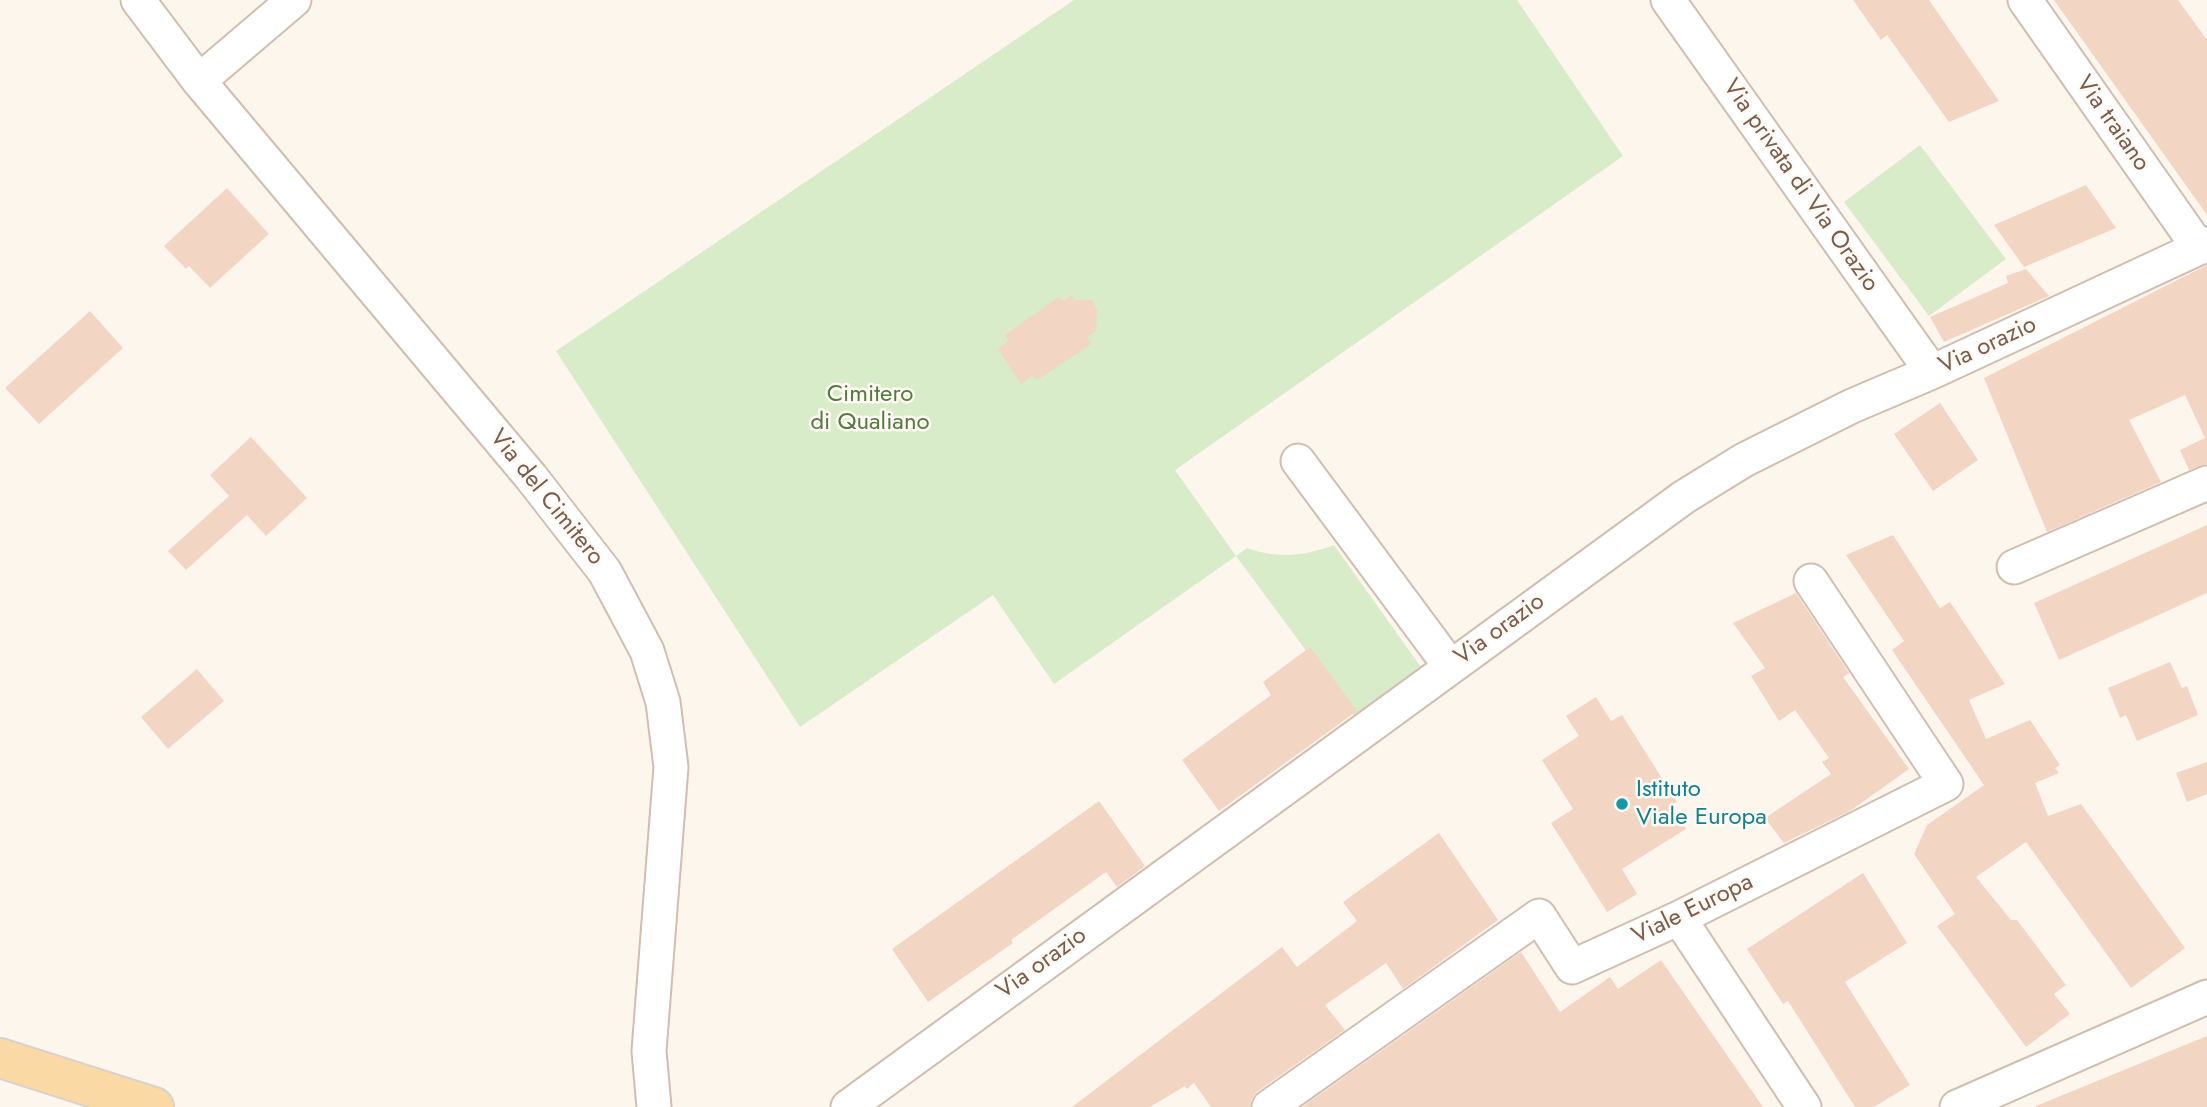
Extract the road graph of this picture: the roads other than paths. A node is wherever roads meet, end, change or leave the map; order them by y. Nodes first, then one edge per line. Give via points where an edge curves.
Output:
1 (138, 0) edge
2 (294, 0) edge
3 (1668, 0) edge
4 (2025, 0) edge
5 (199, 81) junction
6 (2203, 246) edge
7 (1932, 372) junction
8 (1298, 461) dead end
9 (2207, 483) edge
10 (2014, 567) dead end
11 (1811, 581) dead end
12 (1450, 666) junction
13 (1679, 918) junction
14 (2207, 997) edge
15 (0, 1058) edge
16 (154, 1107) edge
17 (654, 1107) edge
18 (848, 1107) edge
19 (1269, 1107) edge
20 (1804, 1107) edge
21 (1957, 1107) edge

1 - 5 street, Via del Cimitero
2 - 5 street
3 - 7 street, Via privata di Via Orazio
4 - 6 street, Via traiano
5 - 17 street, Via del Cimitero via 531,477 605,572 648,651 663,702 671,767 649,1051
6 - 7 street, Via orazio
7 - 12 street, Via orazio via 1744,460 1684,497
8 - 12 street
9 - 10 street
11 - 13 street, Viale Europa via 1946,785
12 - 18 street, Via orazio
13 - 19 street, Viale Europa via 1572,967 1539,916
13 - 20 street
14 - 21 street
15 - 16 main road

